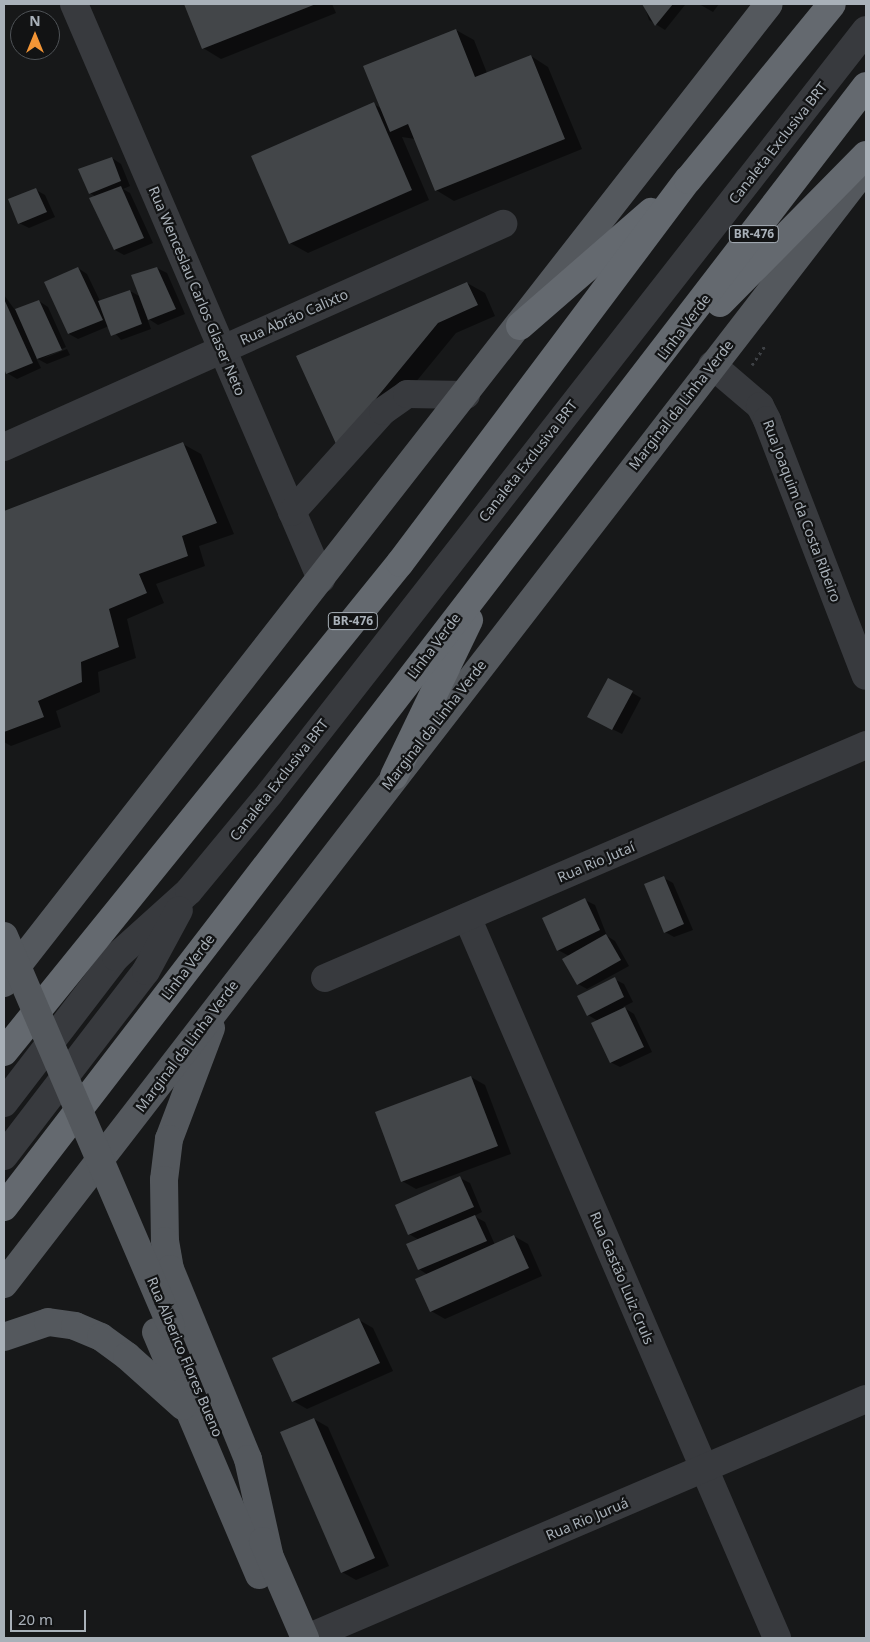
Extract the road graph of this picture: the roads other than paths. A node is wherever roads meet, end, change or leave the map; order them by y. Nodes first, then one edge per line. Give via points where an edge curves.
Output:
1 (74, 4) edge
2 (768, 4) edge
3 (832, 4) edge
4 (866, 30) edge
5 (866, 86) edge
6 (866, 155) edge
7 (866, 168) edge
8 (688, 180) junction
9 (503, 224) dead end
10 (520, 326) junction
11 (222, 349) junction
12 (712, 365) junction
13 (641, 382) junction
14 (466, 395) junction
15 (4, 447) edge
16 (292, 512) junction
17 (493, 569) junction
18 (321, 579) junction
19 (866, 676) edge
20 (866, 745) edge
21 (394, 776) junction
22 (189, 891) junction
23 (467, 917) junction
24 (4, 936) edge
25 (325, 978) dead end
26 (4, 981) edge
27 (227, 992) junction
28 (4, 1052) edge
29 (56, 1079) junction
30 (4, 1103) edge
31 (4, 1156) edge
32 (4, 1207) edge
33 (4, 1284) edge
34 (163, 1329) junction
35 (4, 1337) edge
36 (866, 1399) edge
37 (190, 1412) junction
38 (704, 1469) junction
39 (270, 1558) junction
40 (286, 1638) edge
41 (306, 1638) edge
42 (777, 1638) edge

1 - 11 street, Rua Wenceslau Carlos Glaser Neto
2 - 10 main road
3 - 8 highway, BR-476
4 - 22 street, Canaleta Exclusiva BRT
5 - 13 highway, Linha Verde / BR-476
6 - 13 highway
7 - 12 main road, Marginal da Linha Verde
8 - 10 highway
8 - 28 highway, BR-476 via 400,563
9 - 11 street, Rua Abrão Calixto
10 - 14 main road
11 - 15 street, Rua Abrão Calixto
11 - 16 street, Rua Wenceslau Carlos Glaser Neto
12 - 19 street, Rua Joaquim da Costa Ribeiro via 760,406 767,420
12 - 21 main road, Marginal da Linha Verde
13 - 17 highway, Linha Verde / BR-476
14 - 16 street via 407,394 383,411
14 - 18 main road
16 - 18 street, Rua Wenceslau Carlos Glaser Neto
17 - 21 highway
17 - 32 highway, Linha Verde / BR-476
18 - 26 main road
20 - 23 street, Rua Rio Jutaí
21 - 27 main road, Marginal da Linha Verde
22 - 30 street, Canaleta Exclusiva BRT via 116,957
22 - 31 street, Canaleta Exclusiva BRT via 146,971
23 - 25 street, Rua Rio Jutaí
23 - 38 street, Rua Gastão Luiz Cruls
24 - 29 main road, bridge
26 - 29 main road
27 - 33 main road, Marginal da Linha Verde
27 - 39 main road via 169,1139 162,1211 170,1269 248,1459
29 - 34 main road, Rua Alberico Flores Bueno
34 - 37 main road, Rua Alberico Flores Bueno
34 - 39 main road, Rua Alberico Flores Bueno
35 - 37 main road via 48,1322 92,1333 127,1356
36 - 38 street, Rua Rio Juruá
37 - 40 main road, Rua Alberico Flores Bueno
38 - 41 street, Rua Rio Juruá
38 - 42 street, Rua Gastão Luiz Cruls
39 - 41 main road, Rua Alberico Flores Bueno

